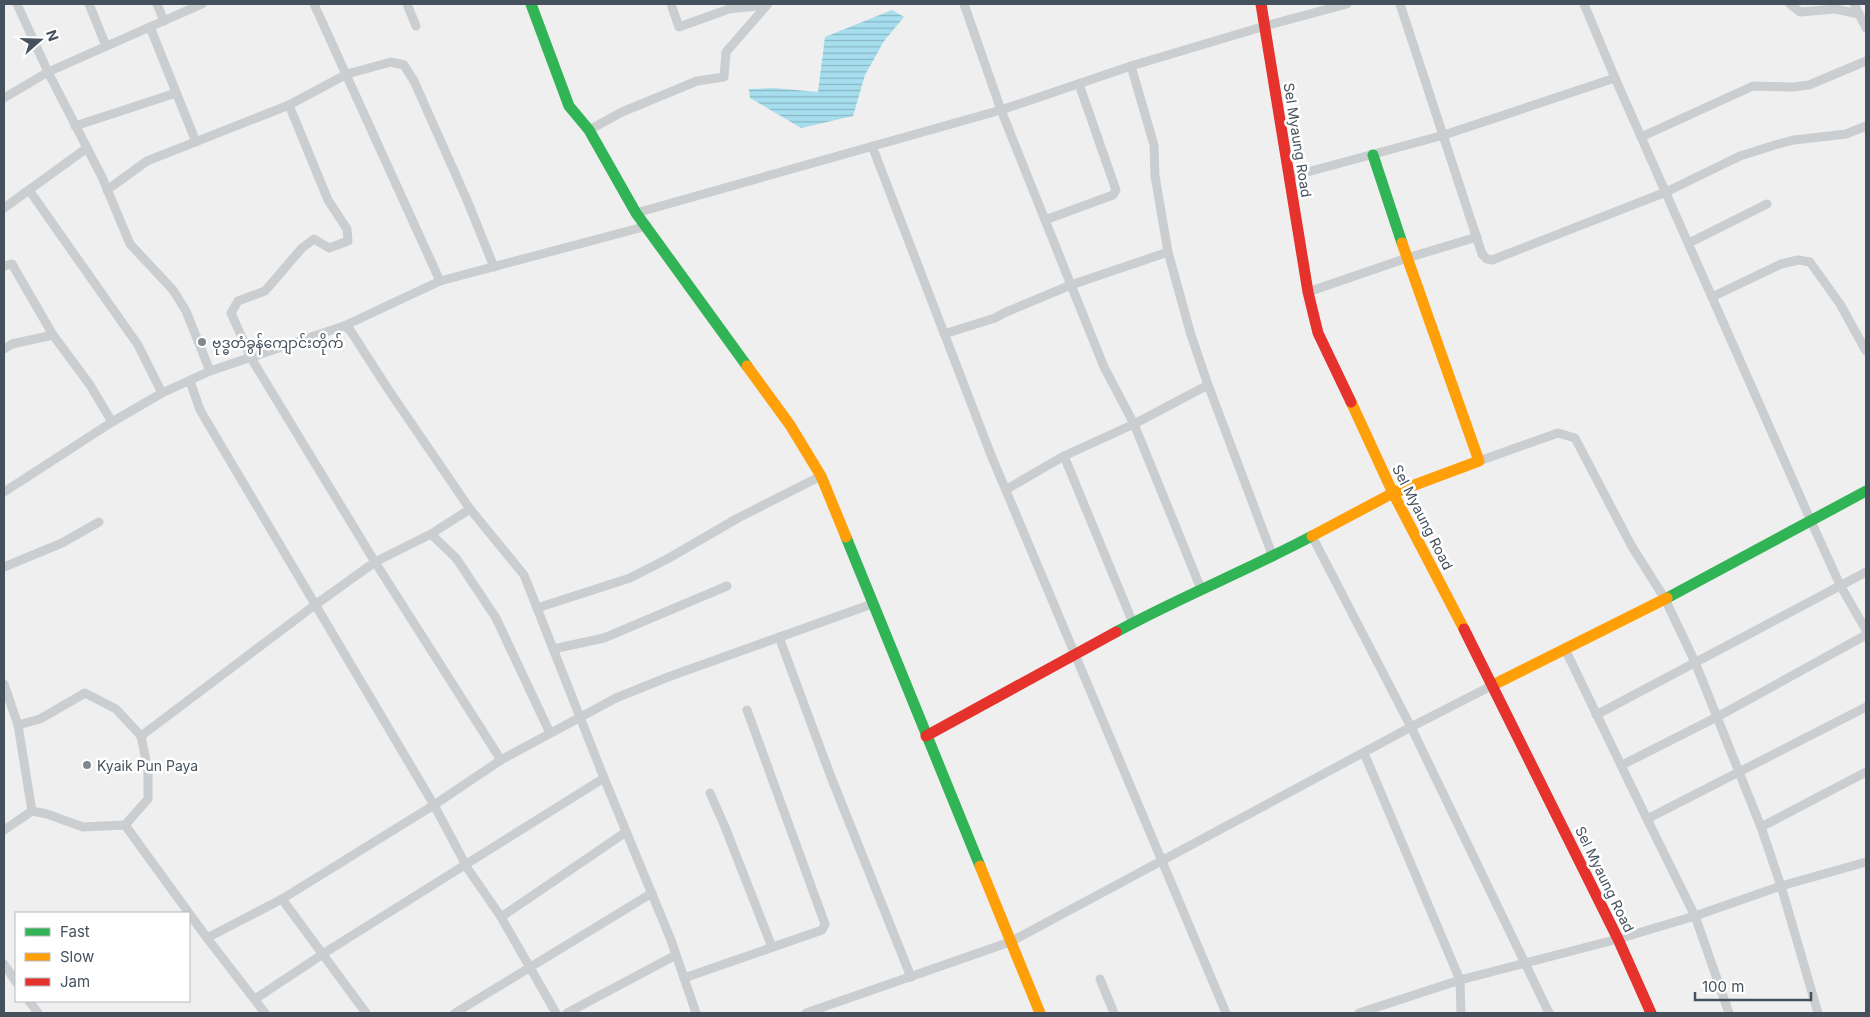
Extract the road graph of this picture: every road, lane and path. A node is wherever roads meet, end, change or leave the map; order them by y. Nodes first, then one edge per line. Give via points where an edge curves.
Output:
1 (17, 4) edge
2 (89, 4) edge
3 (157, 4) edge
4 (202, 4) edge
5 (314, 4) edge
6 (407, 4) edge
7 (531, 4) edge
8 (671, 4) edge
9 (767, 4) edge
10 (964, 4) edge
11 (1261, 4) edge
12 (1347, 4) edge
13 (1400, 4) edge
14 (1584, 4) edge
15 (1790, 4) edge
16 (1854, 4) edge
17 (1859, 14) junction
18 (164, 21) junction
19 (416, 26) dead end
20 (1265, 26) junction
21 (150, 27) junction
22 (1866, 28) edge
23 (106, 46) junction
24 (1866, 60) edge
25 (1130, 66) junction
26 (48, 72) junction
27 (347, 74) junction
28 (1615, 78) junction
29 (1079, 84) junction
30 (176, 93) junction
31 (4, 98) edge
32 (289, 105) junction
33 (1001, 110) junction
34 (75, 126) junction
35 (1866, 126) edge
36 (589, 130) junction
37 (1444, 135) junction
38 (1641, 137) junction
39 (196, 142) junction
40 (872, 146) junction
41 (87, 148) junction
42 (1373, 155) junction
43 (1289, 177) junction
44 (29, 190) junction
45 (107, 190) junction
46 (1666, 192) junction
47 (1767, 204) dead end
48 (4, 208) edge
49 (636, 213) junction
50 (1045, 220) junction
51 (647, 226) junction
52 (1476, 237) junction
53 (1689, 243) junction
54 (1168, 252) junction
55 (1407, 258) junction
56 (4, 266) edge
57 (494, 267) junction
58 (440, 281) junction
59 (1071, 285) junction
60 (1308, 292) junction
61 (1712, 297) junction
62 (344, 326) junction
63 (944, 334) junction
64 (53, 335) junction
65 (4, 349) edge
66 (1866, 351) edge
67 (251, 358) junction
68 (210, 371) junction
69 (190, 381) junction
70 (1208, 385) junction
71 (162, 393) junction
72 (112, 422) junction
73 (1134, 424) junction
74 (1064, 456) junction
75 (1479, 461) junction
76 (820, 476) junction
77 (1006, 489) junction
78 (1866, 491) edge
79 (4, 492) edge
80 (1394, 493) junction
81 (470, 509) junction
82 (1811, 521) junction
83 (98, 522) dead end
84 (431, 534) junction
85 (1312, 536) junction
86 (1273, 557) junction
87 (375, 562) junction
88 (4, 567) edge
89 (1866, 572) edge
90 (1840, 585) junction
91 (727, 586) dead end
92 (1201, 589) junction
93 (1666, 599) junction
94 (872, 604) junction
95 (315, 606) junction
96 (537, 608) junction
97 (1133, 623) junction
98 (1866, 630) edge
99 (1866, 635) edge
100 (779, 637) junction
101 (1565, 649) junction
102 (553, 650) junction
103 (1074, 656) junction
104 (1694, 662) junction
105 (4, 684) edge
106 (1493, 685) junction
107 (1866, 707) edge
108 (747, 710) dead end
109 (1596, 715) junction
110 (1717, 717) junction
111 (580, 718) junction
112 (18, 725) junction
113 (1411, 727) junction
114 (550, 733) junction
115 (141, 736) junction
116 (926, 736) junction
117 (1364, 753) junction
118 (501, 760) junction
119 (1622, 764) junction
120 (1866, 772) edge
121 (1739, 773) junction
122 (604, 778) junction
123 (710, 793) dead end
124 (434, 805) junction
125 (32, 811) junction
126 (1647, 820) junction
127 (125, 825) junction
128 (1761, 827) junction
129 (4, 830) edge
130 (626, 832) junction
131 (1162, 861) junction
132 (1866, 862) edge
133 (466, 865) junction
134 (1781, 886) junction
135 (652, 893) junction
136 (282, 899) junction
137 (188, 912) edge
138 (190, 915) edge
139 (1695, 916) junction
140 (502, 917) junction
141 (207, 938) junction
142 (1618, 939) junction
143 (1010, 942) junction
144 (772, 947) junction
145 (323, 954) junction
146 (676, 955) junction
147 (4, 964) edge
148 (1525, 964) junction
149 (529, 967) junction
150 (911, 976) junction
151 (684, 978) junction
152 (1100, 979) dead end
153 (15, 980) edge
154 (1460, 980) junction
155 (255, 999) junction
156 (30, 1002) edge
157 (38, 1013) edge
158 (265, 1013) edge
159 (366, 1013) edge
160 (455, 1013) edge
161 (556, 1013) edge
162 (567, 1013) edge
163 (696, 1013) edge
164 (806, 1013) edge
165 (1040, 1013) edge
166 (1114, 1013) edge
167 (1226, 1013) edge
168 (1359, 1013) edge
169 (1462, 1013) edge
170 (1549, 1013) edge
171 (1651, 1013) edge
172 (1729, 1013) edge
173 (1818, 1013) edge

1 - 26 street
2 - 23 street
3 - 18 street
4 - 18 street
5 - 27 street
6 - 19 street
7 - 36 street via 569,106
8 - 9 street via 679,27 729,9
9 - 36 street via 726,52 724,78 697,81 622,112
10 - 33 street
11 - 20 street, Sel Myaung Road
12 - 20 street
13 - 37 street
14 - 28 street
15 - 17 street via 1800,12 1835,9
16 - 17 street
17 - 22 street
18 - 21 street
20 - 25 street
20 - 43 street, Sel Myaung Road
21 - 23 street
21 - 30 street
23 - 26 street
24 - 38 street via 1809,85 1753,86
25 - 29 street
25 - 54 street via 1154,145 1155,176
26 - 31 street
26 - 34 street
27 - 32 street
27 - 57 street via 391,62 404,65 422,98
27 - 58 street
28 - 37 street
28 - 38 street
29 - 33 street
29 - 50 street via 1116,190 1113,195
30 - 34 street
30 - 39 street
32 - 39 street
32 - 67 street via 328,200 347,230 348,241 328,248 314,239 302,248 265,291 238,301 231,314
33 - 40 street
33 - 50 street
34 - 41 street
35 - 46 street via 1846,134 1794,140 1740,156
36 - 49 street
37 - 42 street
37 - 52 street
38 - 46 street
39 - 45 street via 147,161
40 - 49 street
40 - 63 street
41 - 44 street
41 - 45 street
42 - 43 street
42 - 55 street
43 - 60 street, Sel Myaung Road
44 - 48 street
44 - 71 street via 138,345
45 - 68 street via 130,244 173,290 186,311
46 - 52 street via 1492,260 1482,254
46 - 53 street
47 - 53 street
49 - 51 street
50 - 59 street
51 - 57 street
51 - 76 street via 790,425
52 - 55 street
53 - 61 street
54 - 59 street
54 - 70 street
55 - 60 street
55 - 75 street
56 - 64 street via 12,264
57 - 58 street
58 - 62 street
59 - 63 street via 995,318
59 - 73 street via 1104,367
60 - 80 street, Sel Myaung Road via 1318,333
61 - 66 street via 1781,264 1798,260 1810,262 1840,304
61 - 82 street
62 - 67 street
62 - 81 street via 350,330
63 - 77 street
64 - 65 street via 12,344
64 - 72 street via 90,385
67 - 68 street
67 - 87 street
68 - 69 street
69 - 71 street
69 - 95 street via 200,410
70 - 73 street
70 - 86 street
71 - 72 street
72 - 79 street
73 - 74 street
73 - 92 street
74 - 77 street
74 - 97 street
75 - 80 street
75 - 93 street via 1558,432 1575,438 1630,545
76 - 94 street
76 - 96 street via 630,578
77 - 103 street
78 - 82 street
80 - 85 street
80 - 106 street, Sel Myaung Road
81 - 84 street
81 - 96 street via 524,575
82 - 90 street
82 - 93 street
83 - 88 street
84 - 87 street
84 - 114 street via 456,558 496,618
85 - 86 street
85 - 113 street
86 - 92 street
87 - 95 street
87 - 118 street
89 - 90 street
90 - 98 street
90 - 104 street
91 - 102 street via 604,638
92 - 97 street
93 - 101 street
93 - 104 street
94 - 100 street
94 - 116 street
95 - 115 street
95 - 124 street
96 - 102 street
97 - 103 street
99 - 110 street
100 - 111 street via 633,691
100 - 150 street
101 - 106 street
101 - 109 street
102 - 111 street
103 - 116 street
103 - 131 street
104 - 109 street
104 - 110 street
105 - 112 street
106 - 113 street
106 - 142 street, Sel Myaung Road
107 - 121 street
108 - 144 street via 825,924 822,930
109 - 119 street
110 - 119 street
110 - 121 street
111 - 114 street
111 - 122 street
112 - 115 street via 40,718 85,693 116,709
112 - 125 street
113 - 117 street
113 - 148 street
114 - 118 street
115 - 127 street via 148,770 148,799
116 - 143 street
117 - 131 street
117 - 154 street
118 - 124 street
119 - 126 street
120 - 128 street
121 - 126 street
121 - 128 street
122 - 130 street
122 - 133 street
123 - 144 street
124 - 133 street
124 - 136 street
125 - 127 street via 83,827
125 - 129 street
126 - 139 street
127 - 137 street
128 - 134 street
130 - 135 street
130 - 140 street
131 - 143 street
131 - 167 street
132 - 134 street
133 - 140 street
133 - 145 street
134 - 139 street
134 - 173 street
135 - 146 street
135 - 149 street
136 - 141 street
136 - 145 street
138 - 141 street
139 - 142 street
139 - 172 street
140 - 149 street
141 - 155 street
142 - 148 street
142 - 171 street, Sel Myaung Road
143 - 150 street
143 - 165 street
144 - 151 street
145 - 155 street
145 - 159 street
146 - 151 street
146 - 162 street
147 - 153 street
148 - 154 street
148 - 170 street
149 - 160 street
149 - 161 street
150 - 164 street
151 - 163 street
152 - 166 street
154 - 168 street
154 - 169 street
155 - 158 street
156 - 157 street

